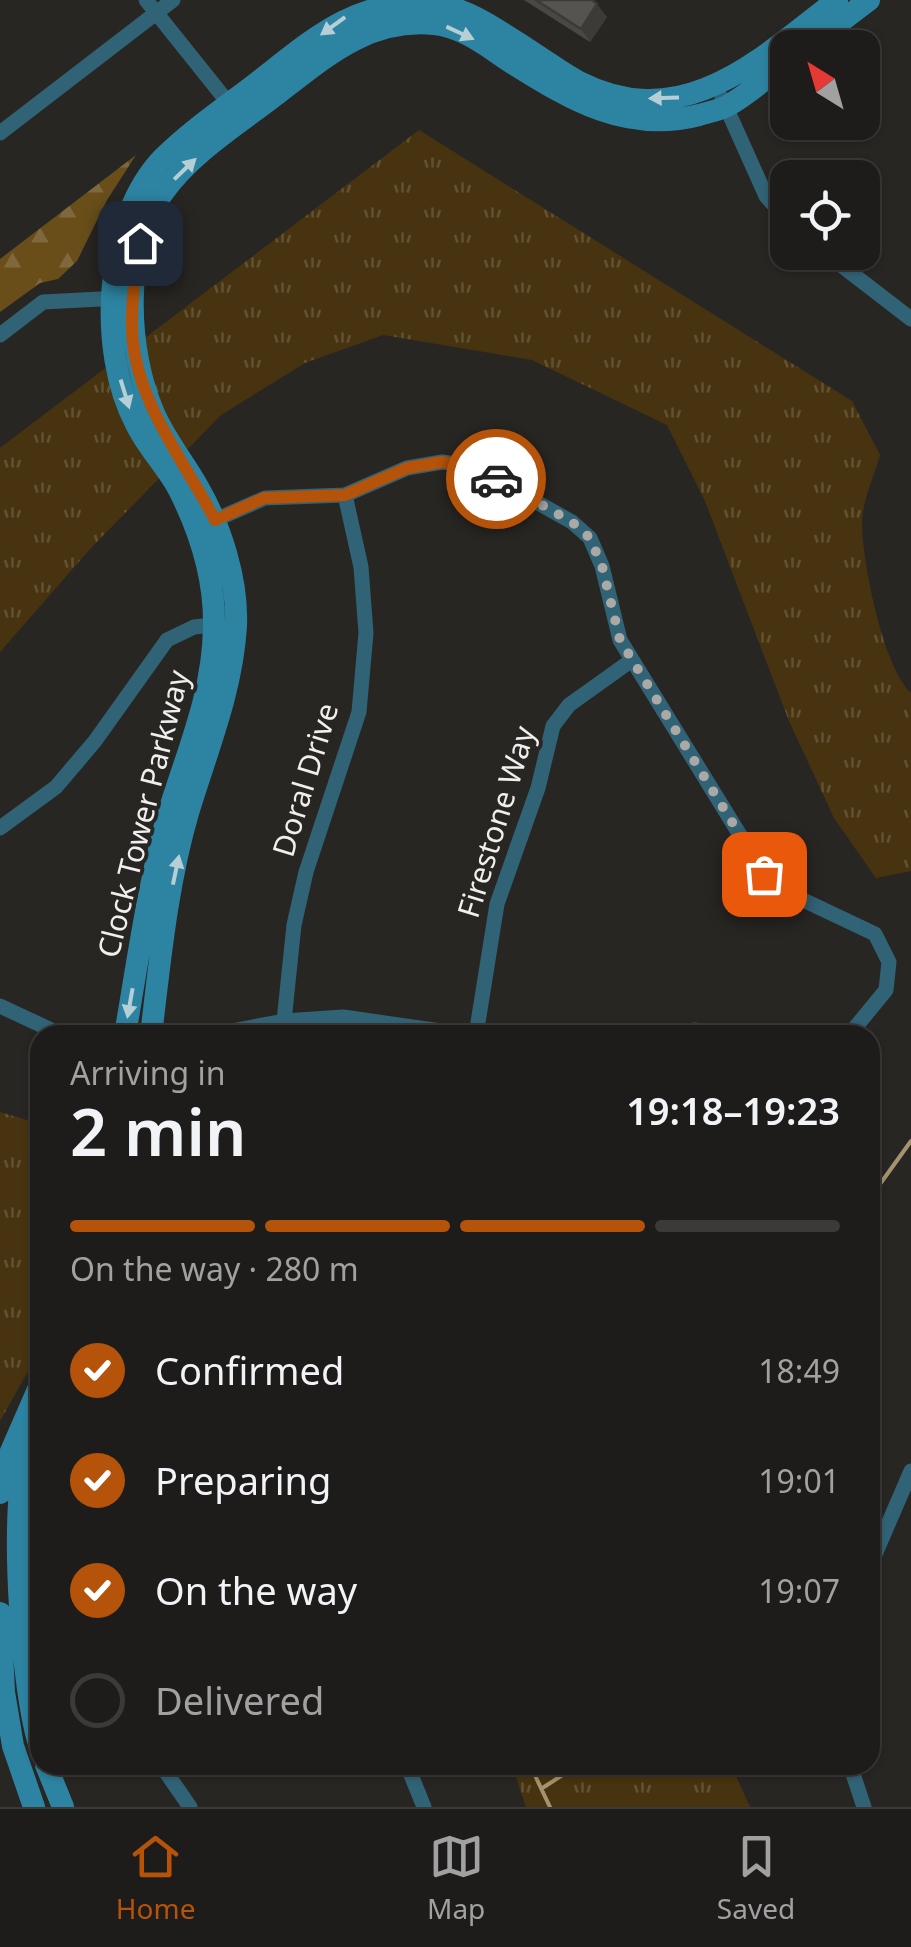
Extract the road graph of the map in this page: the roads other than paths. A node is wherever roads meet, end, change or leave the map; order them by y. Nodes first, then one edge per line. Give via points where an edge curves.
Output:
1 (173, 0) edge
2 (837, 0) edge
3 (869, 0) edge
4 (151, 6) edge
5 (830, 30) edge
6 (770, 75) edge
7 (716, 85) junction
8 (726, 108) junction
9 (236, 112) junction
10 (0, 133) edge
11 (770, 201) edge
12 (847, 270) edge
13 (124, 297) junction
14 (911, 319) edge
15 (0, 335) edge
16 (345, 495) junction
17 (205, 524) junction
18 (225, 624) junction
19 (632, 660) junction
20 (0, 828) edge
21 (0, 1006) edge
22 (284, 1021) junction
23 (41, 1025) edge
24 (126, 1025) edge
25 (152, 1025) edge
26 (263, 1025) edge
27 (400, 1025) edge
28 (474, 1025) edge
29 (857, 1025) edge
30 (30, 1408) edge
31 (30, 1451) edge
32 (910, 1475) edge
33 (0, 1493) edge
34 (9, 1540) edge
35 (880, 1543) edge
36 (0, 1612) edge
37 (30, 1685) edge
38 (50, 1775) edge
39 (168, 1775) edge
40 (411, 1775) edge
41 (853, 1775) edge
42 (34, 1807) edge
43 (63, 1807) edge
44 (190, 1807) edge
45 (424, 1807) edge
46 (864, 1807) edge

1 - 4 street
2 - 7 street, Clock Tower Parkway
3 - 5 street
4 - 9 street
4 - 10 street
6 - 8 street, Clock Tower Parkway
7 - 8 street
7 -> 9 street, Clock Tower Parkway via 662,100 608,94 460,10 400,3 344,17
9 -> 8 street, Clock Tower Parkway via 346,43 413,22 442,24 474,39 567,98 607,115 678,120
8 - 11 street
9 - 13 street, Clock Tower Parkway via 160,196
12 - 14 street
13 - 15 street via 44,302
13 - 17 street, Clock Tower Parkway via 153,412
16 - 17 street via 264,498
16 - 19 street via 407,468 442,462 472,466 572,522 590,538
16 - 22 street, Doral Drive via 361,567 359,712 306,872
17 - 18 street, Clock Tower Parkway via 224,544
18 - 20 street via 194,627 167,640 56,787
18 -> 24 street, Clock Tower Parkway via 166,824
25 -> 18 street, Clock Tower Parkway via 165,918 188,815 224,710
19 - 28 street, Firestone Way via 569,705 553,726 496,904
19 - 29 street via 764,874 875,934 889,962 886,990
21 - 23 street
22 - 26 street
22 - 27 street via 343,1017
30 - 33 street
31 - 34 street
32 - 35 street
34 - 37 street
36 - 42 street via 13,1746
38 - 43 street
39 - 44 street
40 - 45 street
41 - 46 street

